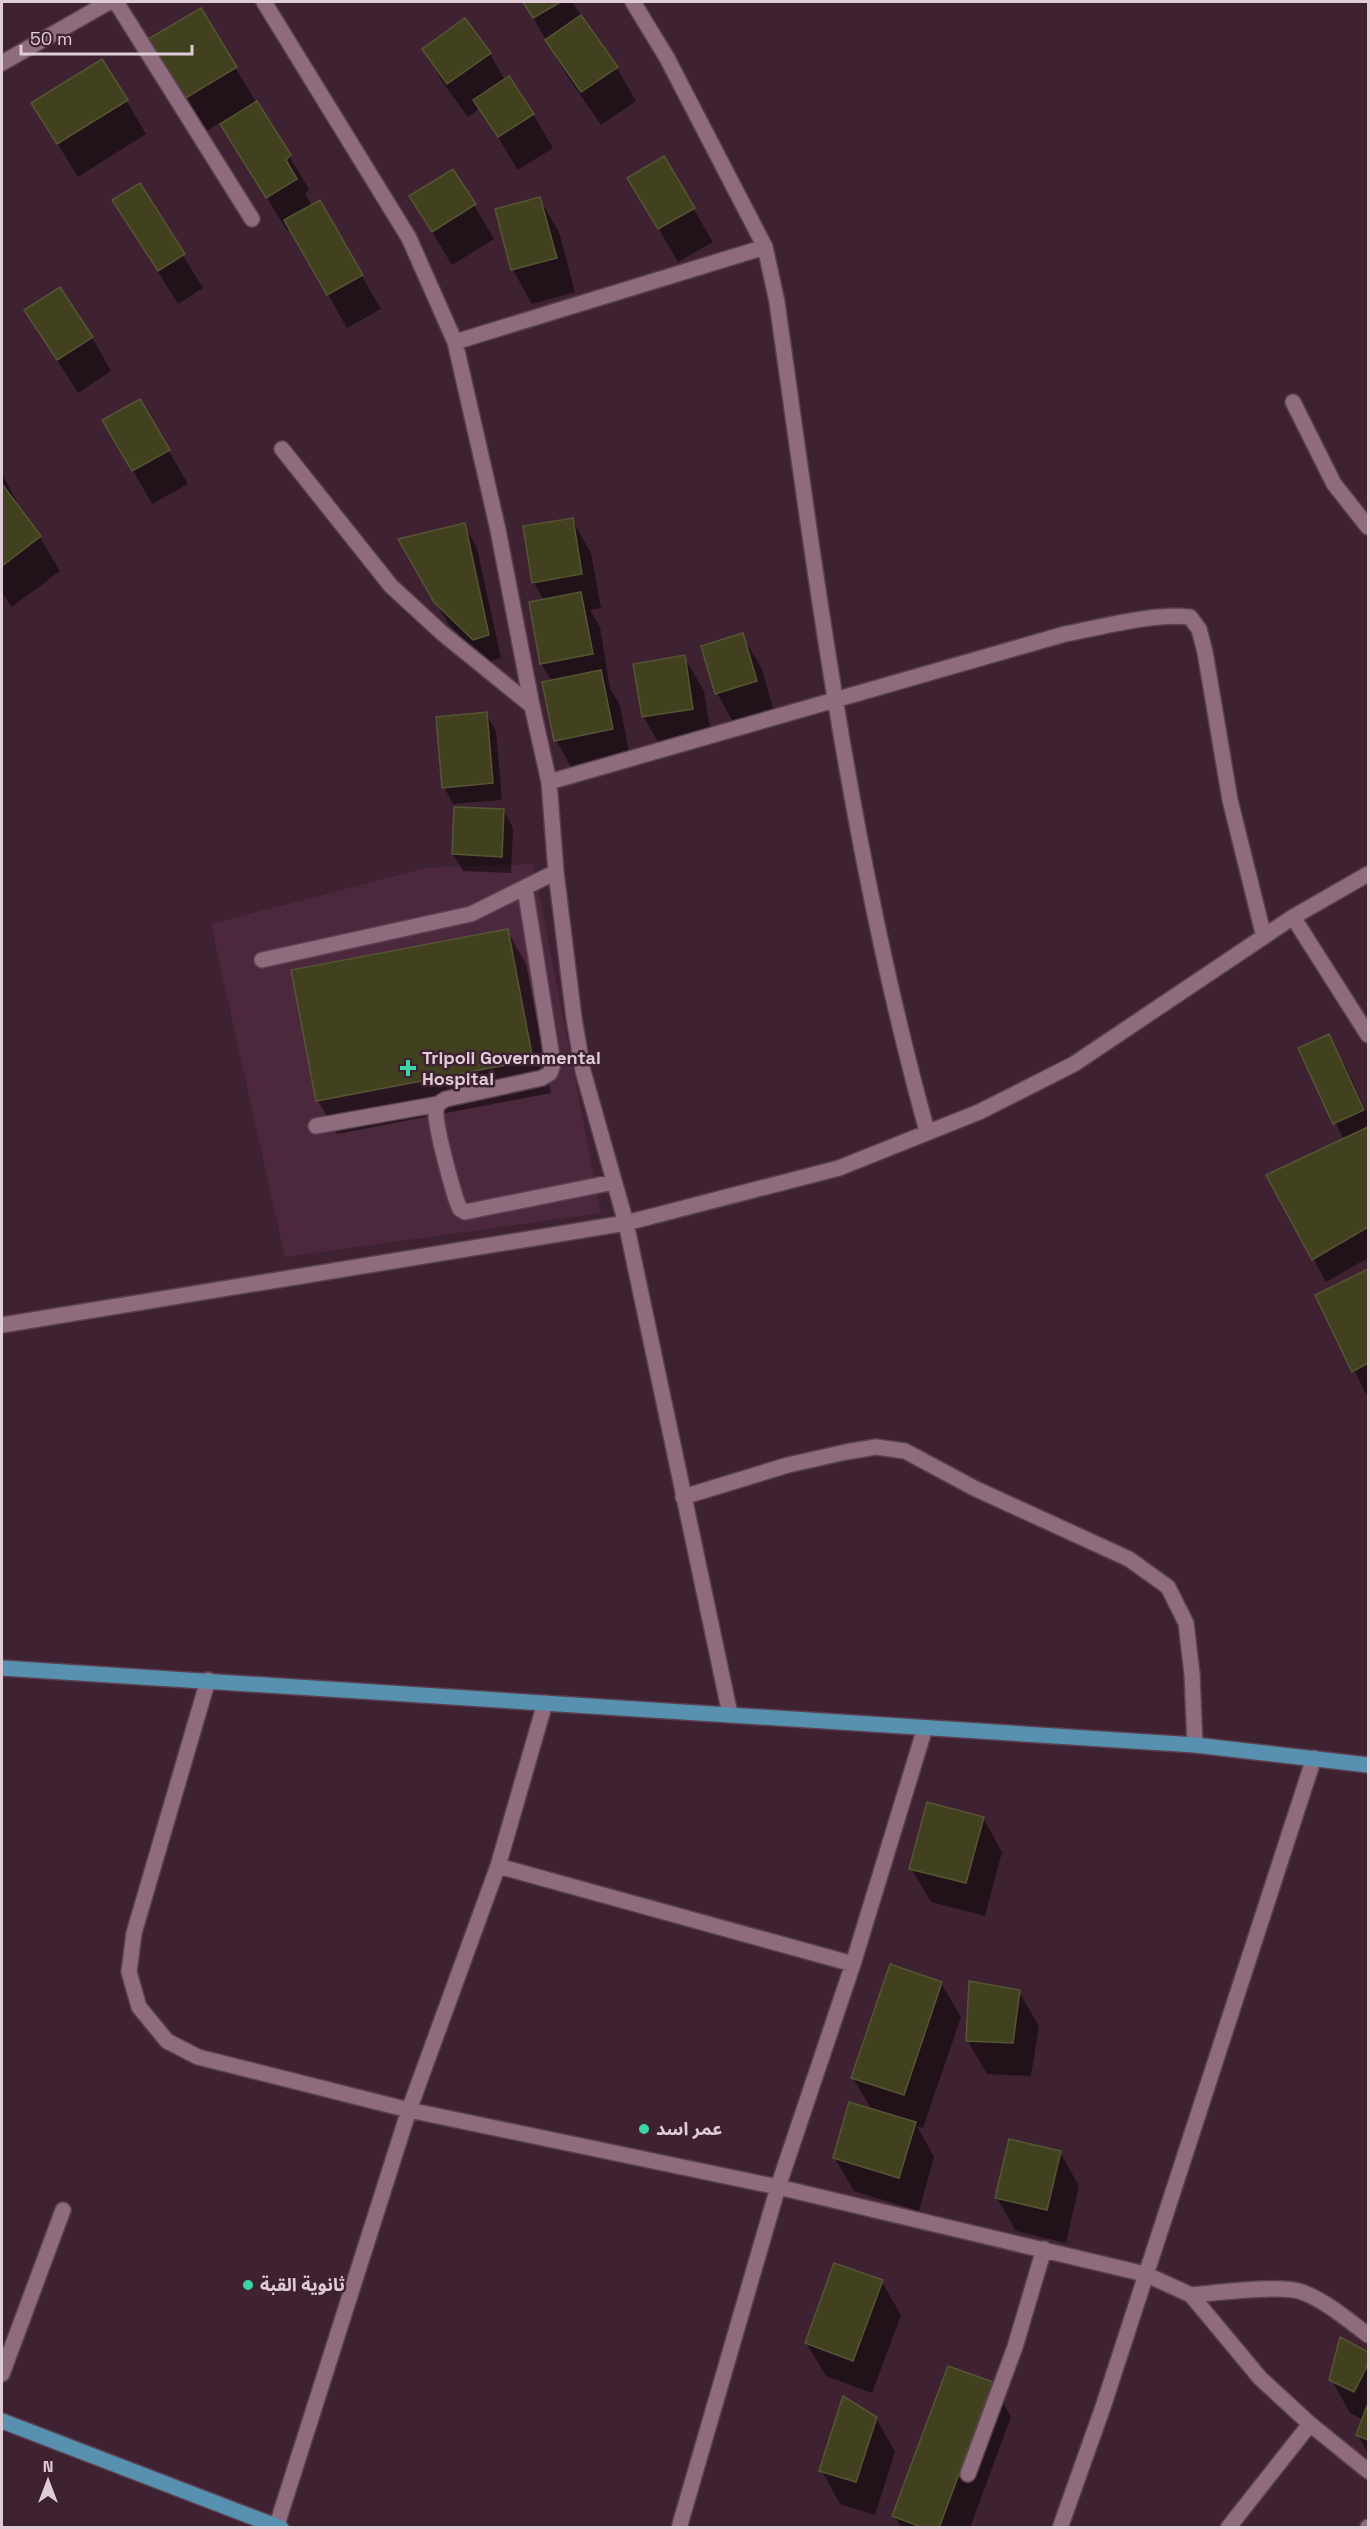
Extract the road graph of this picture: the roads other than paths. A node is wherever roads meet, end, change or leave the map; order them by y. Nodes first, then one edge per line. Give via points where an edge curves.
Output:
1 (109, 2) edge
2 (116, 2) edge
3 (264, 2) edge
4 (633, 2) edge
5 (2, 63) edge
6 (252, 219) dead end
7 (765, 247) junction
8 (455, 342) junction
9 (1293, 402) dead end
10 (282, 449) dead end
11 (1368, 527) edge
12 (836, 701) junction
13 (532, 706) junction
14 (549, 782) junction
15 (556, 872) junction
16 (1368, 874) edge
17 (525, 888) junction
18 (1293, 917) junction
19 (1264, 937) junction
20 (262, 960) dead end
21 (1368, 1035) edge
22 (439, 1104) junction
23 (316, 1126) dead end
24 (927, 1131) junction
25 (614, 1182) junction
26 (626, 1223) junction
27 (2, 1325) edge
28 (683, 1497) junction
29 (2, 1668) edge
30 (208, 1680) junction
31 (545, 1703) junction
32 (730, 1714) junction
33 (924, 1728) junction
34 (1195, 1745) junction
35 (1314, 1758) junction
36 (1368, 1765) edge
37 (498, 1866) junction
38 (853, 1964) junction
39 (409, 2110) junction
40 (778, 2187) junction
41 (63, 2210) dead end
42 (1044, 2249) junction
43 (1145, 2274) junction
44 (1191, 2295) junction
45 (1368, 2335) edge
46 (2, 2374) edge
47 (2, 2421) edge
48 (1310, 2424) junction
49 (1368, 2471) edge
50 (968, 2474) dead end
51 (278, 2527) edge
52 (679, 2528) edge
53 (1060, 2528) edge
54 (1228, 2528) edge

1 - 5 street
2 - 6 street
3 - 8 street via 409,238
4 - 7 street via 667,58
7 - 8 street
7 - 12 street via 777,302
8 - 13 street via 498,530
9 - 11 street via 1334,484
10 - 13 street via 391,586
12 - 14 street
12 - 19 street via 1065,634 1190,617 1202,640 1230,800
12 - 24 street via 901,1033
13 - 14 street
14 - 15 street
15 - 17 street
15 - 25 street via 583,1071
16 - 18 street
17 - 20 street via 471,914
17 - 22 street via 553,1064 550,1073 446,1098
18 - 19 street
18 - 21 street
19 - 24 street via 1074,1065 979,1112
22 - 23 street
22 - 25 street via 436,1109 448,1170 460,1209 465,1212
24 - 26 street via 839,1168
25 - 26 street
26 - 27 street
26 - 28 street
28 - 32 street
28 - 34 street via 834,1455 876,1447 905,1450 974,1488 1129,1559 1168,1587 1186,1623
29 - 30 main road
30 - 31 main road
30 - 39 street via 134,1933 129,1972 139,2007 167,2041 198,2057
31 - 32 main road
31 - 37 street
32 - 33 main road
33 - 34 main road
33 - 38 street
34 - 35 main road
35 - 36 main road
35 - 43 street
37 - 38 street
37 - 39 street
38 - 40 street
39 - 40 street
39 - 51 street
40 - 42 street
40 - 52 street
41 - 46 street
42 - 43 street
42 - 50 street via 1015,2347
43 - 44 street
43 - 53 street
44 - 45 street via 1299,2290 1317,2298
44 - 48 street via 1260,2378
47 - 51 main road
48 - 49 street
48 - 54 street

